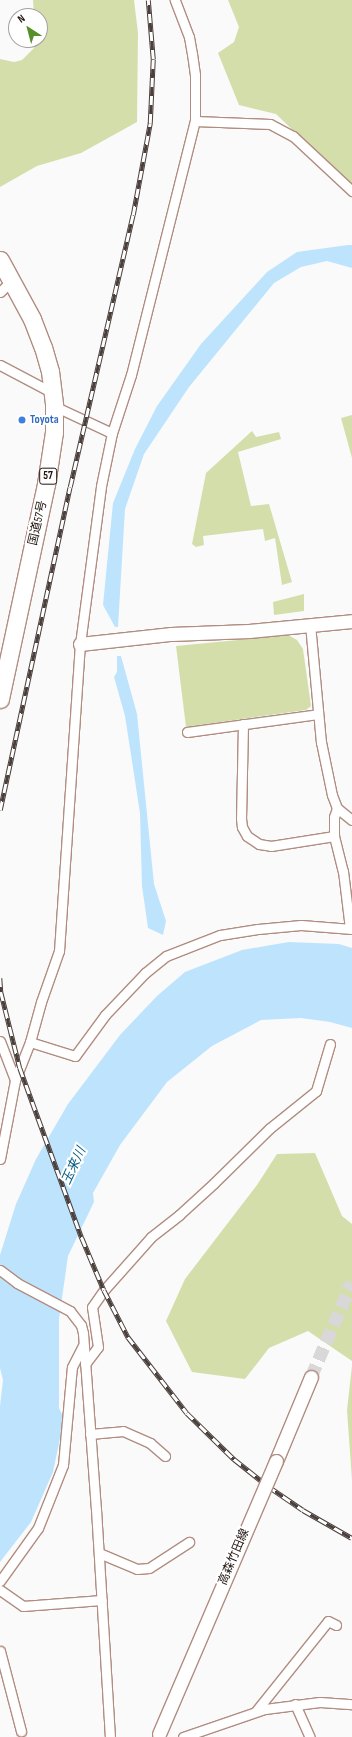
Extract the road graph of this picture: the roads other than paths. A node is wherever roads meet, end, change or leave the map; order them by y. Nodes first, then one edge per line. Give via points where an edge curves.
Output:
1 (175, 0) edge
2 (195, 121) junction
3 (352, 191) edge
4 (0, 260) edge
5 (6, 286) edge
6 (0, 364) edge
7 (53, 400) junction
8 (112, 433) junction
9 (352, 621) edge
10 (310, 624) junction
11 (80, 644) junction
12 (0, 699) edge
13 (318, 714) junction
14 (243, 724) junction
15 (187, 732) dead end
16 (337, 808) junction
17 (352, 820) edge
18 (334, 836) junction
19 (351, 929) edge
20 (0, 1041) edge
21 (30, 1042) junction
22 (330, 1044) dead end
23 (15, 1080) junction
24 (1, 1155) edge
25 (0, 1270) edge
26 (83, 1344) junction
27 (85, 1364) junction
28 (311, 1377) tunnel mouth
29 (90, 1434) junction
30 (165, 1456) dead end
31 (189, 1542) dead end
32 (99, 1553) junction
33 (0, 1581) edge
34 (0, 1590) edge
35 (102, 1600) junction
36 (336, 1625) dead end
37 (0, 1651) edge
38 (295, 1704) junction
39 (352, 1704) edge
40 (256, 1711) junction
41 (21, 1731) dead end
42 (158, 1735) edge
43 (110, 1737) edge
44 (183, 1737) edge
45 (310, 1737) edge

1 - 2 street via 189,37 192,54 195,76
2 - 3 street via 270,124 293,136
2 - 8 street via 131,375
4 - 5 highway, 国道57号 / 57
5 - 7 highway, 国道57号 / 57 via 32,319 50,371
6 - 7 street
7 - 8 street
7 - 12 highway, 国道57号 / 57 via 54,432 51,460
8 - 11 street via 101,486
9 - 10 main road
10 - 11 main road via 249,631 171,634
10 - 13 street
11 - 21 street via 59,951
13 - 14 street
13 - 16 street via 320,742
14 - 15 street
14 - 18 street via 241,818 247,836 259,844 271,846
16 - 17 street
16 - 18 street via 334,817
18 - 19 street via 343,871
19 - 21 street via 300,925 220,935 202,941 166,956 145,973 105,1015 75,1056
20 - 23 street
21 - 23 street
22 - 27 street via 316,1091 270,1128 179,1215 151,1236 104,1290 92,1307 98,1347
23 - 24 street
25 - 26 street via 17,1283 70,1311 81,1325
26 - 27 street
26 - 33 street via 72,1367 62,1465 38,1528
27 - 29 street
28 - 42 main road, 高森竹田線, bridge
29 - 30 street via 123,1431 150,1443
29 - 32 street
31 - 32 street via 148,1568 137,1569
32 - 35 street
34 - 35 street via 23,1606
35 - 43 street
36 - 40 street via 328,1621
37 - 41 street
38 - 39 street
38 - 40 street
38 - 45 street
40 - 44 street

